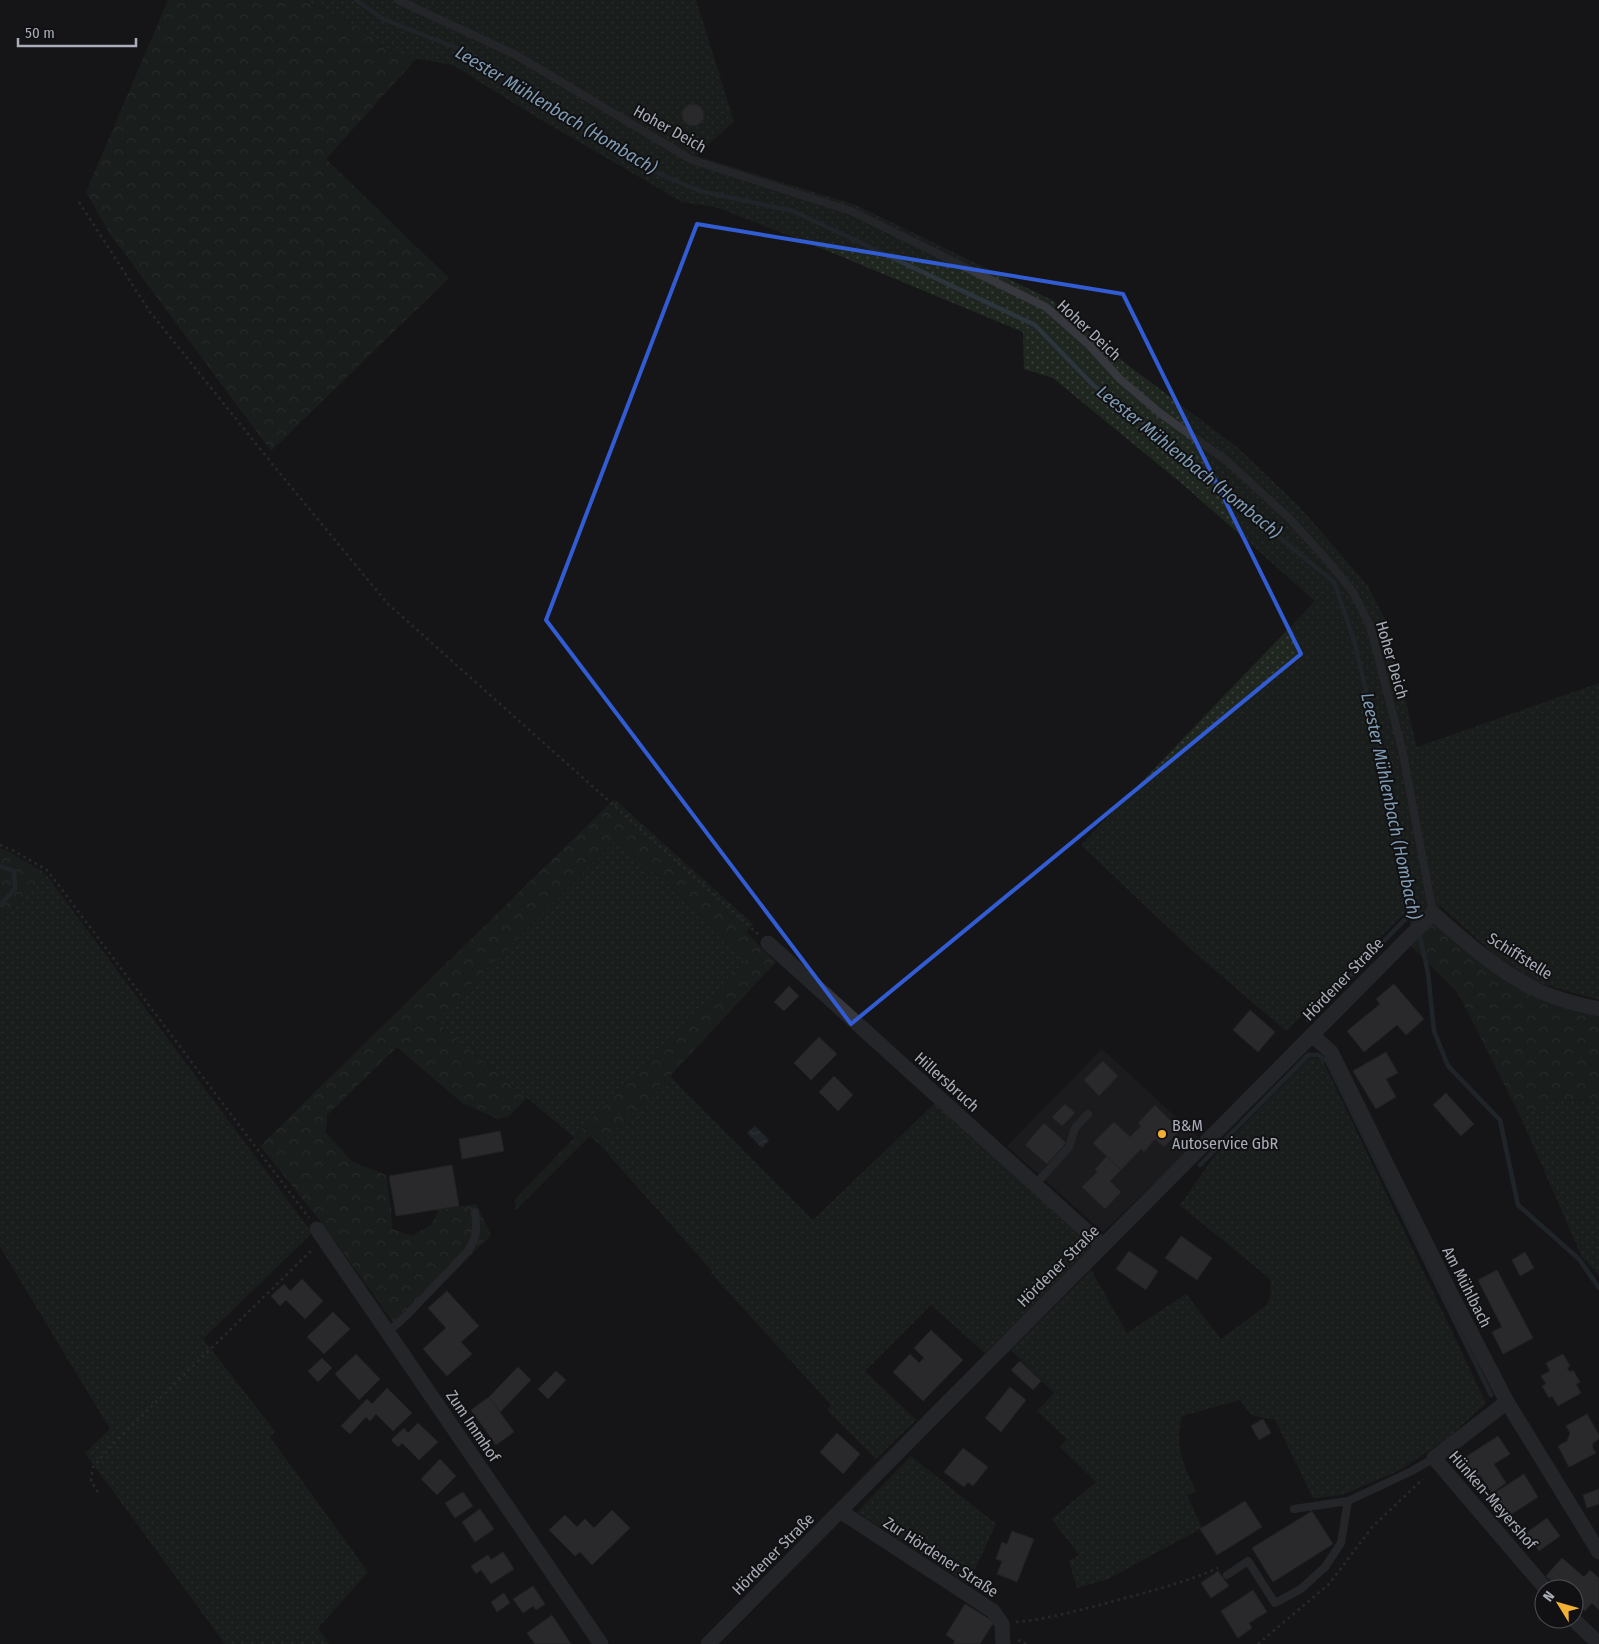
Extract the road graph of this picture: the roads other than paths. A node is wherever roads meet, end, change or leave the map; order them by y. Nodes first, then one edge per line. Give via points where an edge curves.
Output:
1 (398, 0) edge
2 (1428, 918) junction
3 (768, 943) road end
4 (1599, 1009) edge
5 (1312, 1035) junction
6 (1088, 1114) dead end
7 (1035, 1185) junction
8 (475, 1212) dead end
9 (320, 1234) road end
10 (1103, 1246) junction
11 (388, 1332) junction
12 (1507, 1402) junction
13 (1436, 1461) junction
14 (1348, 1501) junction
15 (1294, 1509) dead end
16 (840, 1511) junction
17 (1599, 1552) edge
18 (1227, 1575) road end
19 (1537, 1579) edge
20 (1583, 1629) edge
21 (600, 1644) edge
22 (708, 1644) edge
23 (1003, 1644) edge
24 (1599, 1644) edge

1 - 2 lane, Hoher Deich via 516,55 692,160 851,212 1046,307 1120,379 1160,413 1227,461 1289,518 1329,562 1353,592 1370,626 1402,749
2 - 4 street, Schiffstelle via 1530,986 1568,1002
2 - 5 street, Hördener Straße
3 - 7 street, Hillersbruch
5 - 10 street, Hördener Straße
5 - 12 street, Am Mühlbach via 1331,1052
6 - 7 lane via 1075,1128 1069,1147
7 - 10 street, Hillersbruch
8 - 11 lane via 476,1235 468,1252
9 - 11 street, Zum Immhof
10 - 16 street, Hördener Straße
11 - 21 street, Zum Immhof
12 - 13 street, Hünken-Meyershof
12 - 17 street, Am Mühlbach
13 - 14 lane
13 - 19 street, Hünken-Meyershof
14 - 15 lane
14 - 18 lane via 1340,1543 1325,1567 1301,1589 1275,1603 1248,1561
16 - 22 street, Hördener Straße
16 - 23 street, Zur Hördener Straße via 993,1611 1002,1624
20 - 24 street

